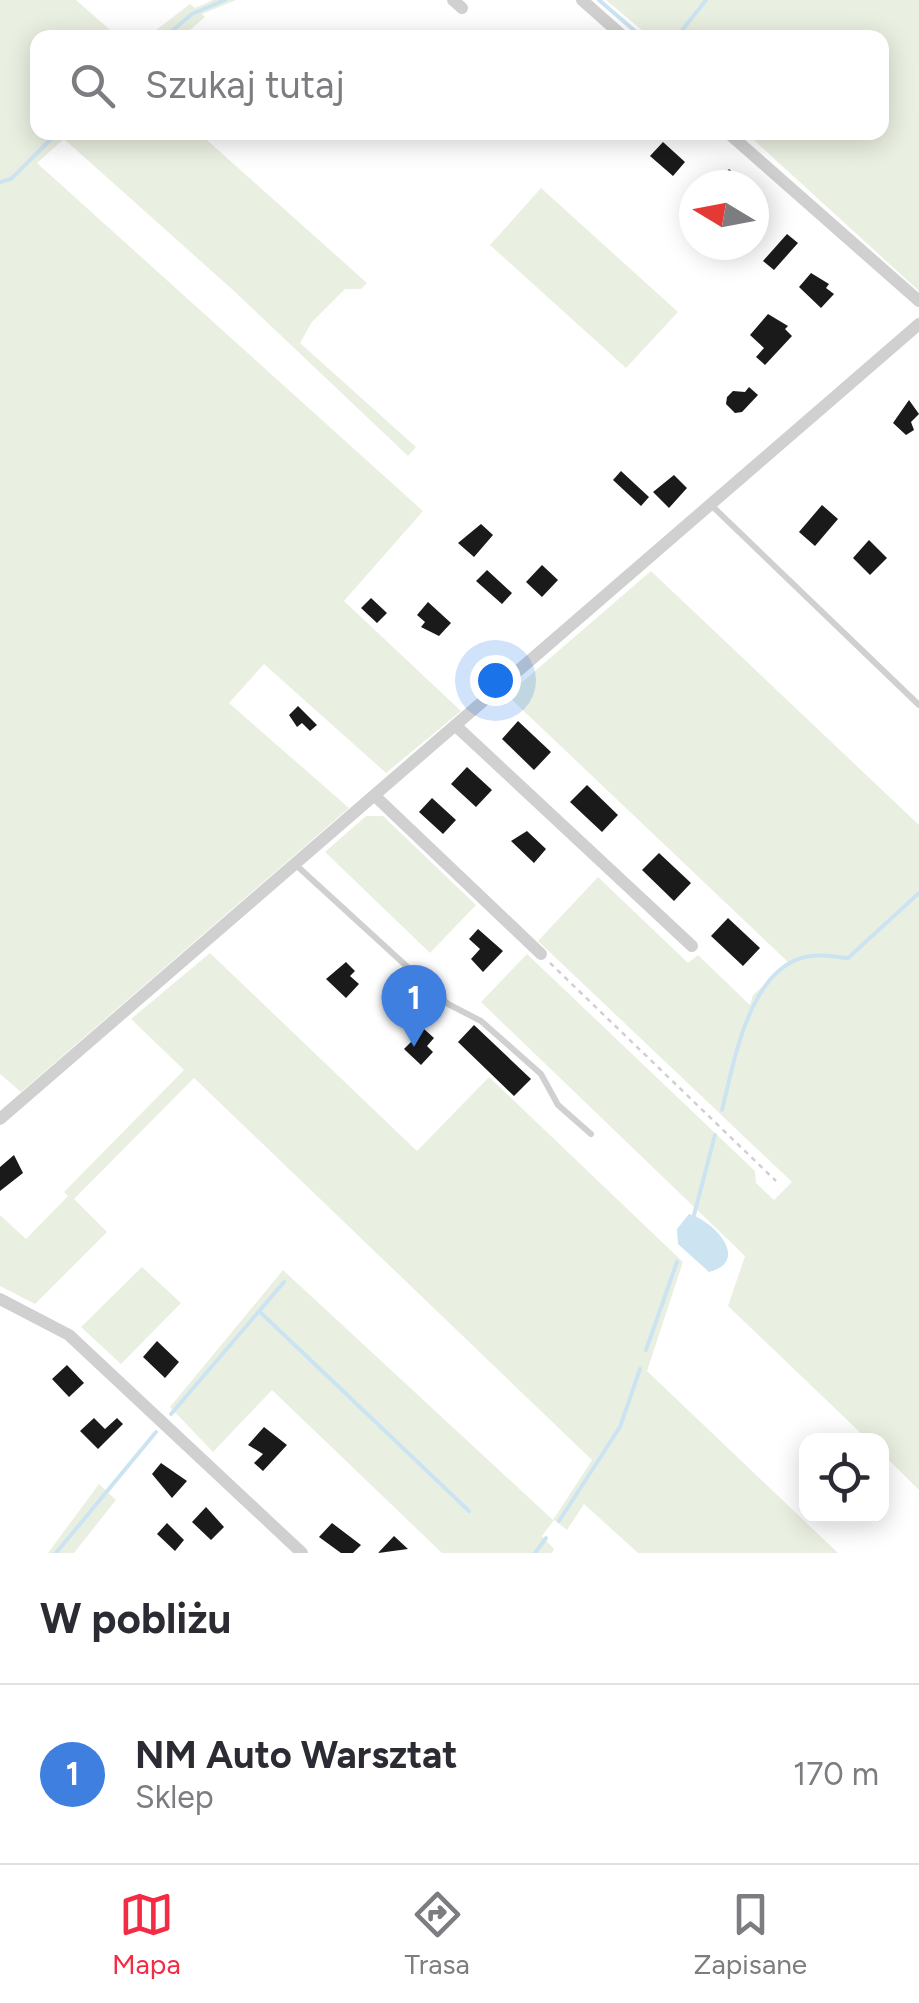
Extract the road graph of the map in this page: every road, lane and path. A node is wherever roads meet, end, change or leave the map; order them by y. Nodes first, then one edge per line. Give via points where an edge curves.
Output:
1 (582, 0) edge
2 (616, 30) edge
3 (736, 140) edge
4 (919, 301) edge
5 (919, 324) edge
6 (710, 504) junction
7 (919, 704) edge
8 (456, 726) junction
9 (375, 796) junction
10 (295, 864) junction
11 (692, 946) dead end
12 (540, 954) joint
13 (0, 1119) edge
14 (591, 1134) dead end
15 (776, 1181) dead end
16 (0, 1299) edge
17 (302, 1553) edge

1 - 2 street
3 - 4 street
5 - 6 street
6 - 7 lane
6 - 8 street
8 - 9 street
8 - 11 street
9 - 10 street
9 - 12 street
10 - 13 street
10 - 14 lane via 448,1004 481,1022 541,1074 558,1105
12 - 15 path
16 - 17 street via 69,1335

